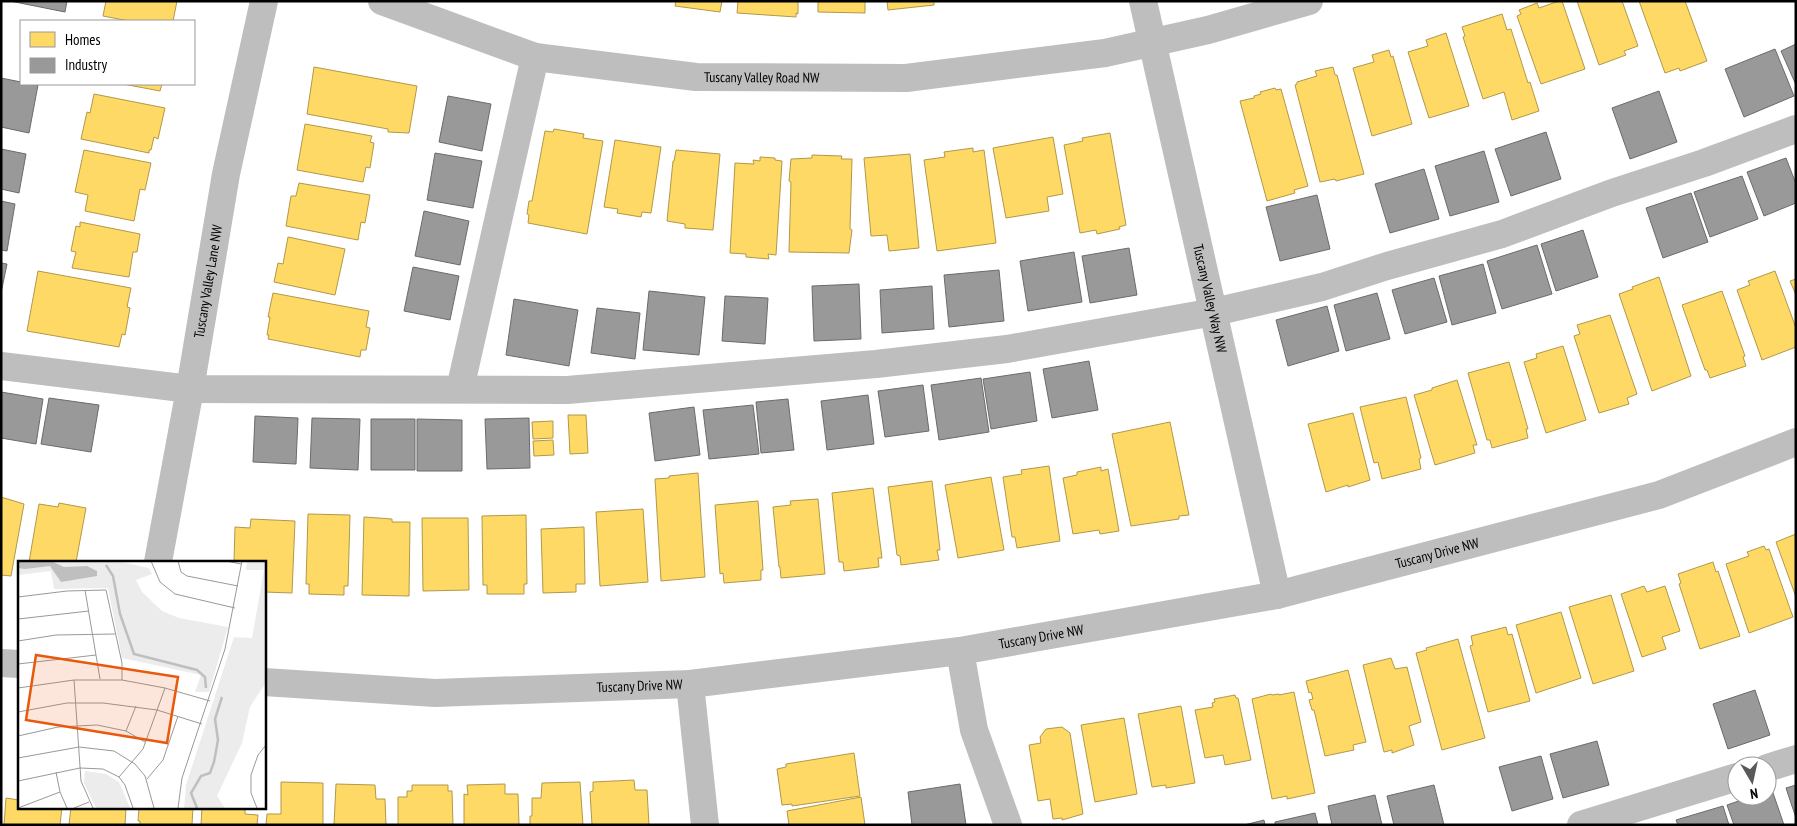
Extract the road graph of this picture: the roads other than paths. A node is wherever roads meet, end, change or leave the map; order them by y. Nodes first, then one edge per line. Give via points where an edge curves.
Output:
1 (264, 1) edge
2 (382, 1) edge
3 (1143, 1) edge
4 (1309, 1) edge
5 (1152, 43) junction
6 (535, 57) junction
7 (1796, 128) edge
8 (1214, 312) junction
9 (1, 366) edge
10 (190, 389) junction
11 (460, 389) junction
12 (1796, 442) edge
13 (158, 561) edge
14 (1277, 595) junction
15 (960, 651) junction
16 (1, 663) edge
17 (18, 664) edge
18 (265, 682) edge
19 (690, 684) junction
20 (1796, 759) edge
21 (1777, 765) edge
22 (1727, 780) edge
23 (705, 825) edge
24 (1008, 825) edge
25 (1581, 825) edge

1 - 10 street, Tuscany Valley Lane NW via 226,174
2 - 6 street, Tuscany Valley Road NW
3 - 5 street, Tuscany Valley Way NW
4 - 5 street, Tuscany Valley Road NW
5 - 6 street, Tuscany Valley Road NW via 1105,53 906,78 696,77
5 - 8 street, Tuscany Valley Way NW
6 - 11 street
7 - 8 street via 1502,234 1322,287
8 - 11 street via 1007,349 876,364 568,390
8 - 14 street, Tuscany Valley Way NW
9 - 10 street
10 - 11 street
10 - 13 street, Tuscany Valley Lane NW
12 - 14 street, Tuscany Drive NW via 1659,495
14 - 15 street, Tuscany Drive NW
15 - 19 street, Tuscany Drive NW
15 - 24 street via 974,730
16 - 17 street
18 - 19 street, Tuscany Drive NW via 435,693
19 - 23 street
20 - 21 street
22 - 25 street

